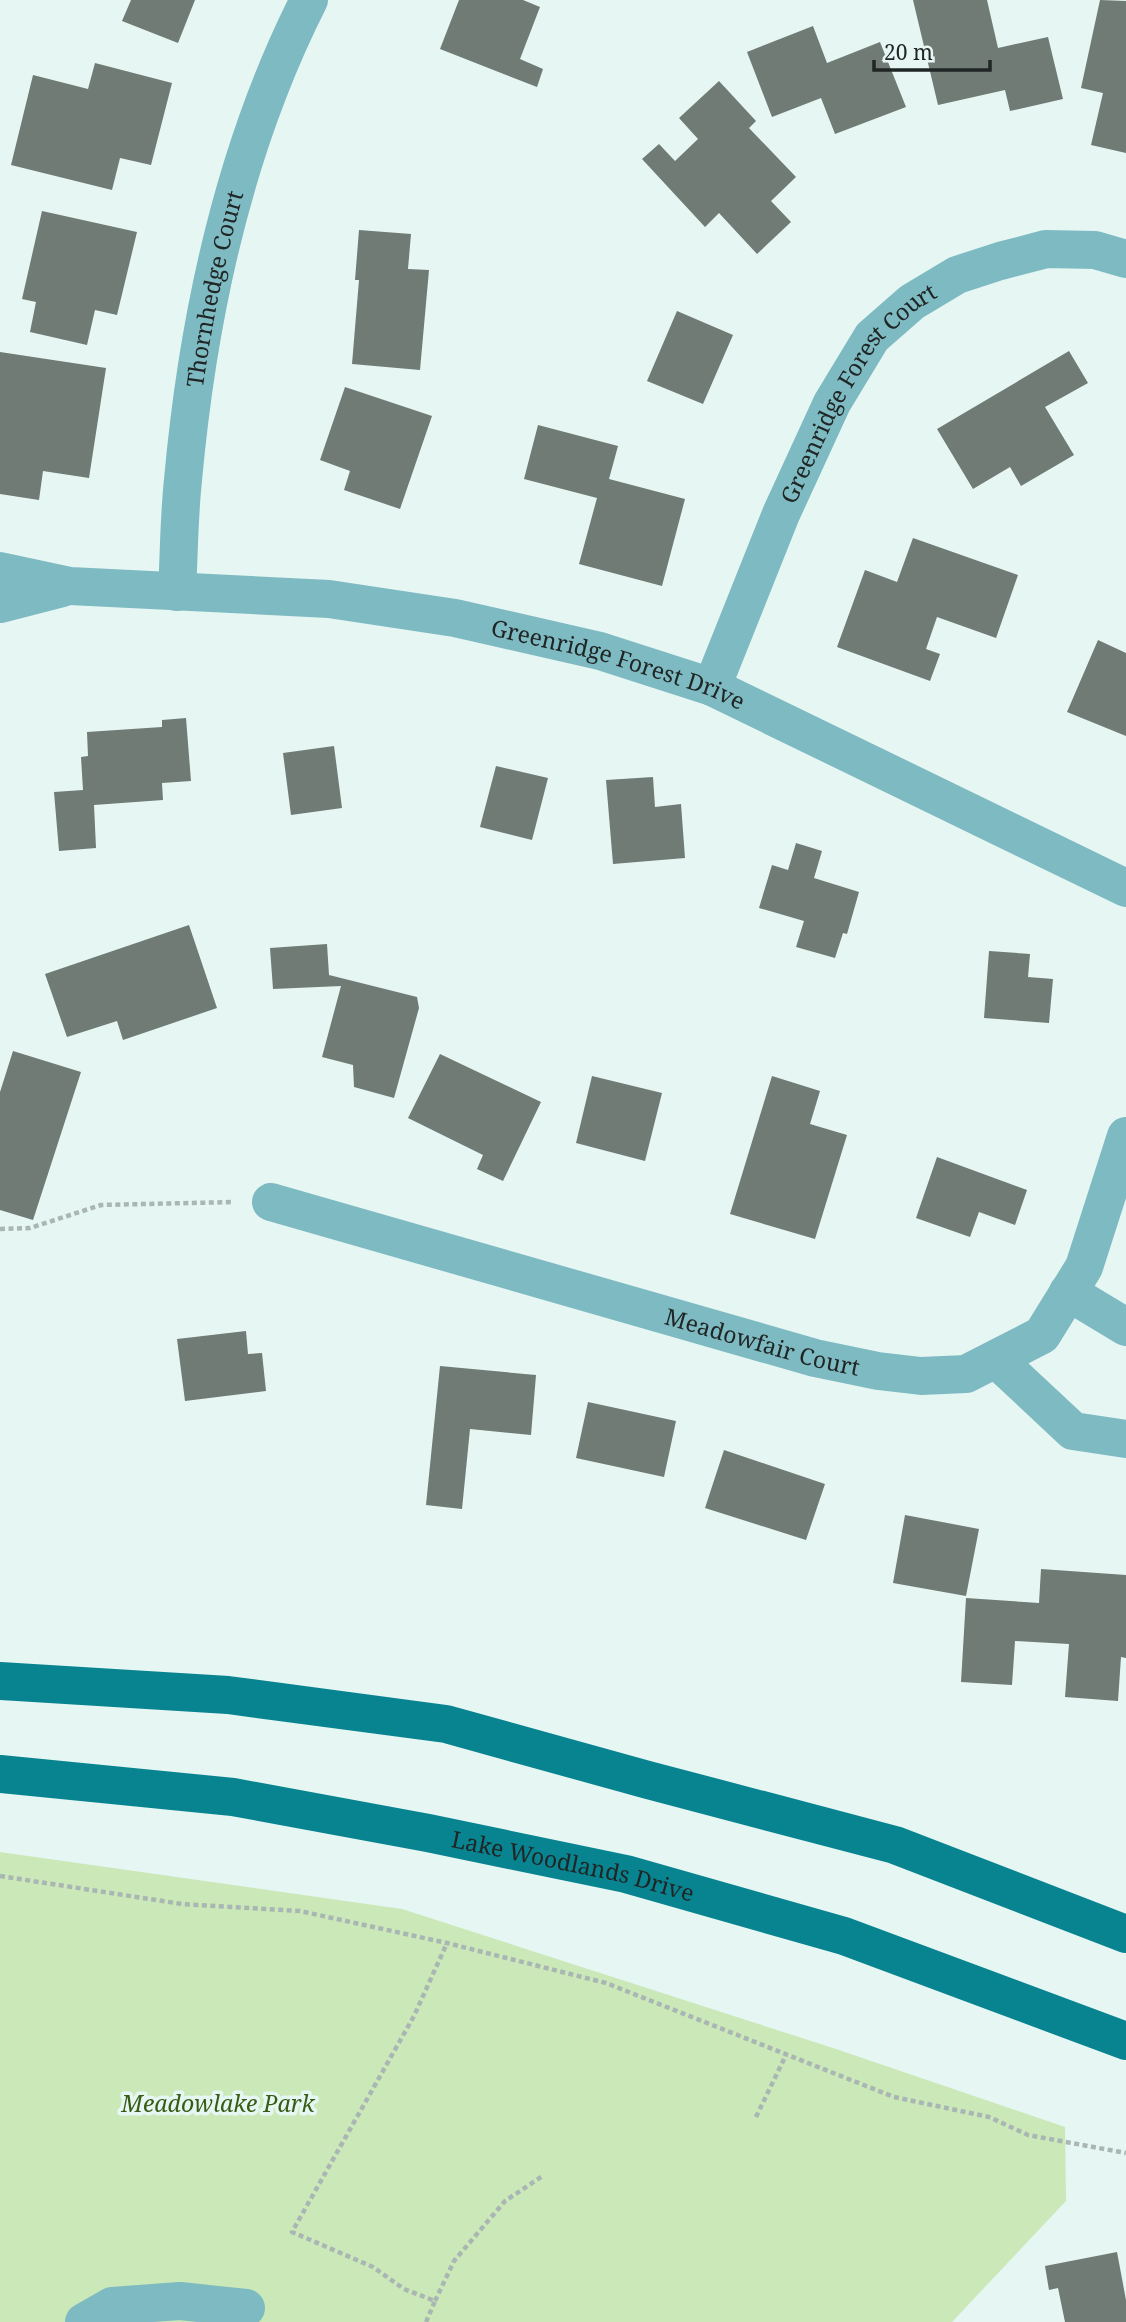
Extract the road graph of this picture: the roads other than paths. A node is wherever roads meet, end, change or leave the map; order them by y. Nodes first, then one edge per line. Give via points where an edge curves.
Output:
1 (309, 0) edge
2 (1126, 259) edge
3 (0, 571) edge
4 (69, 586) junction
5 (177, 592) junction
6 (0, 604) edge
7 (712, 687) junction
8 (1126, 888) edge
9 (1126, 1136) edge
10 (271, 1202) road end
11 (1068, 1292) junction
12 (1126, 1327) edge
13 (996, 1359) junction
14 (1126, 1439) edge
15 (0, 1681) edge
16 (0, 1774) edge
17 (1126, 1934) edge
18 (1126, 2041) edge
19 (246, 2308) dead end
20 (84, 2322) edge

1 - 5 street, Thornhedge Court via 288,42 238,177 204,320 183,480
2 - 7 street, Greenridge Forest Court via 1094,250 1046,249 1000,261 957,275 912,302 873,337 832,403 781,514
3 - 4 street, Greenridge Forest Drive
4 - 5 street, Greenridge Forest Drive
4 - 6 street, Greenridge Forest Drive
5 - 7 street, Greenridge Forest Drive via 329,599 456,618 600,651
7 - 8 street, Greenridge Forest Drive
9 - 11 street, Meadowfair Court via 1084,1267
10 - 13 street, Meadowfair Court via 815,1358 921,1376 966,1374
11 - 12 street
11 - 13 street, Meadowfair Court via 1042,1335
13 - 14 street via 1073,1431
15 - 17 main road via 228,1695 446,1724 895,1845
16 - 18 main road, Lake Woodlands Drive via 233,1797 626,1874 844,1936
19 - 20 street via 180,2301 112,2306

